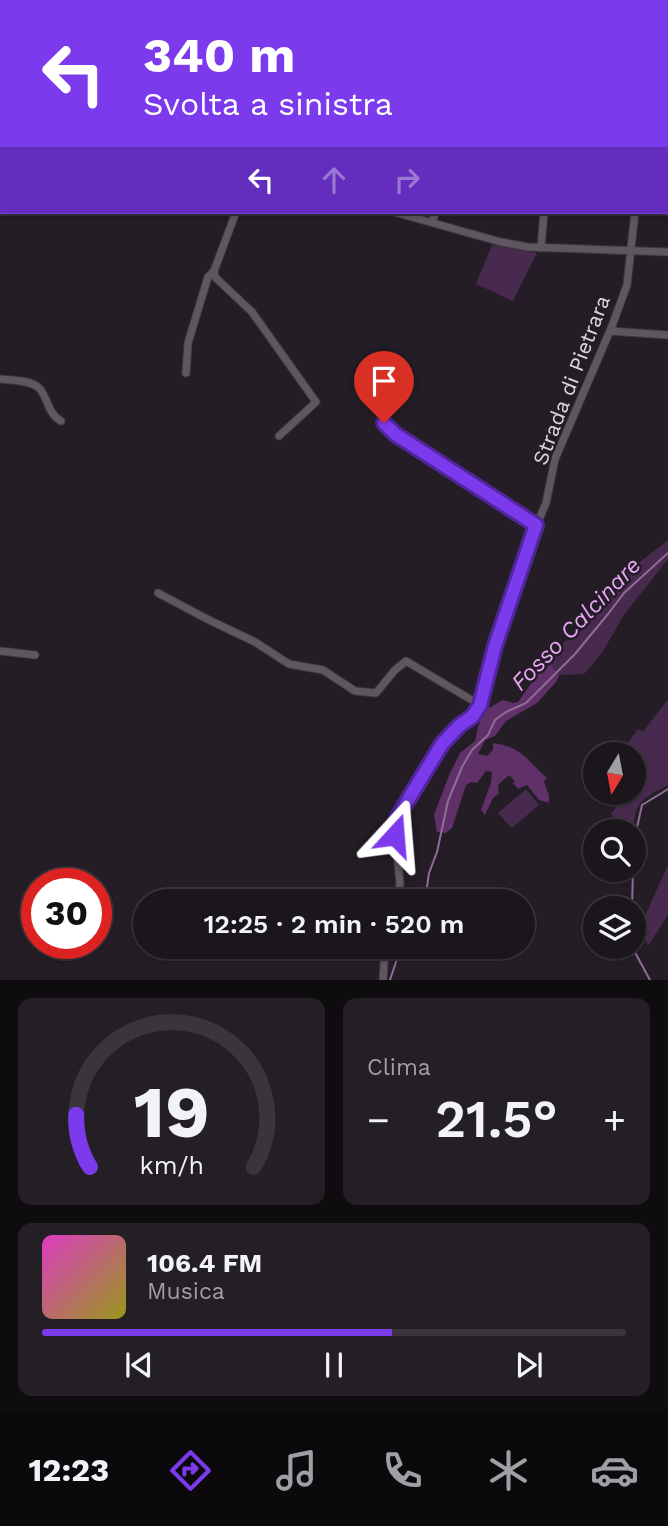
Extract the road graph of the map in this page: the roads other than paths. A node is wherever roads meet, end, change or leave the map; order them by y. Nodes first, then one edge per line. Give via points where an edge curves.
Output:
1 (235, 214) edge
2 (402, 214) edge
3 (435, 214) edge
4 (544, 214) edge
5 (635, 214) edge
6 (432, 222) junction
7 (541, 248) junction
8 (630, 250) junction
9 (668, 252) edge
10 (214, 271) junction
11 (610, 331) junction
12 (668, 335) edge
13 (186, 373) dead end
14 (0, 379) edge
15 (61, 421) dead end
16 (384, 423) dead end
17 (279, 436) dead end
18 (536, 525) junction
19 (158, 593) dead end
20 (0, 651) edge
21 (36, 655) dead end
22 (480, 705) junction
23 (399, 889) edge
24 (384, 959) edge
25 (383, 980) edge

1 - 10 street
2 - 6 street
3 - 6 street
4 - 7 street
5 - 8 street, Strada di Pietrara
6 - 7 street
7 - 8 street
8 - 9 street
8 - 11 street, Strada di Pietrara via 627,285
10 - 13 street via 208,277 188,343
10 - 17 street via 252,312 316,402
11 - 12 street
11 - 18 street, Strada di Pietrara via 555,459 546,503
14 - 15 street via 40,388 53,415
16 - 18 street
18 - 22 street, Strada di Pietrara
19 - 22 street via 289,664 323,670 355,691 376,693 406,661
20 - 21 street
22 - 23 street via 442,744 397,818
24 - 25 street

